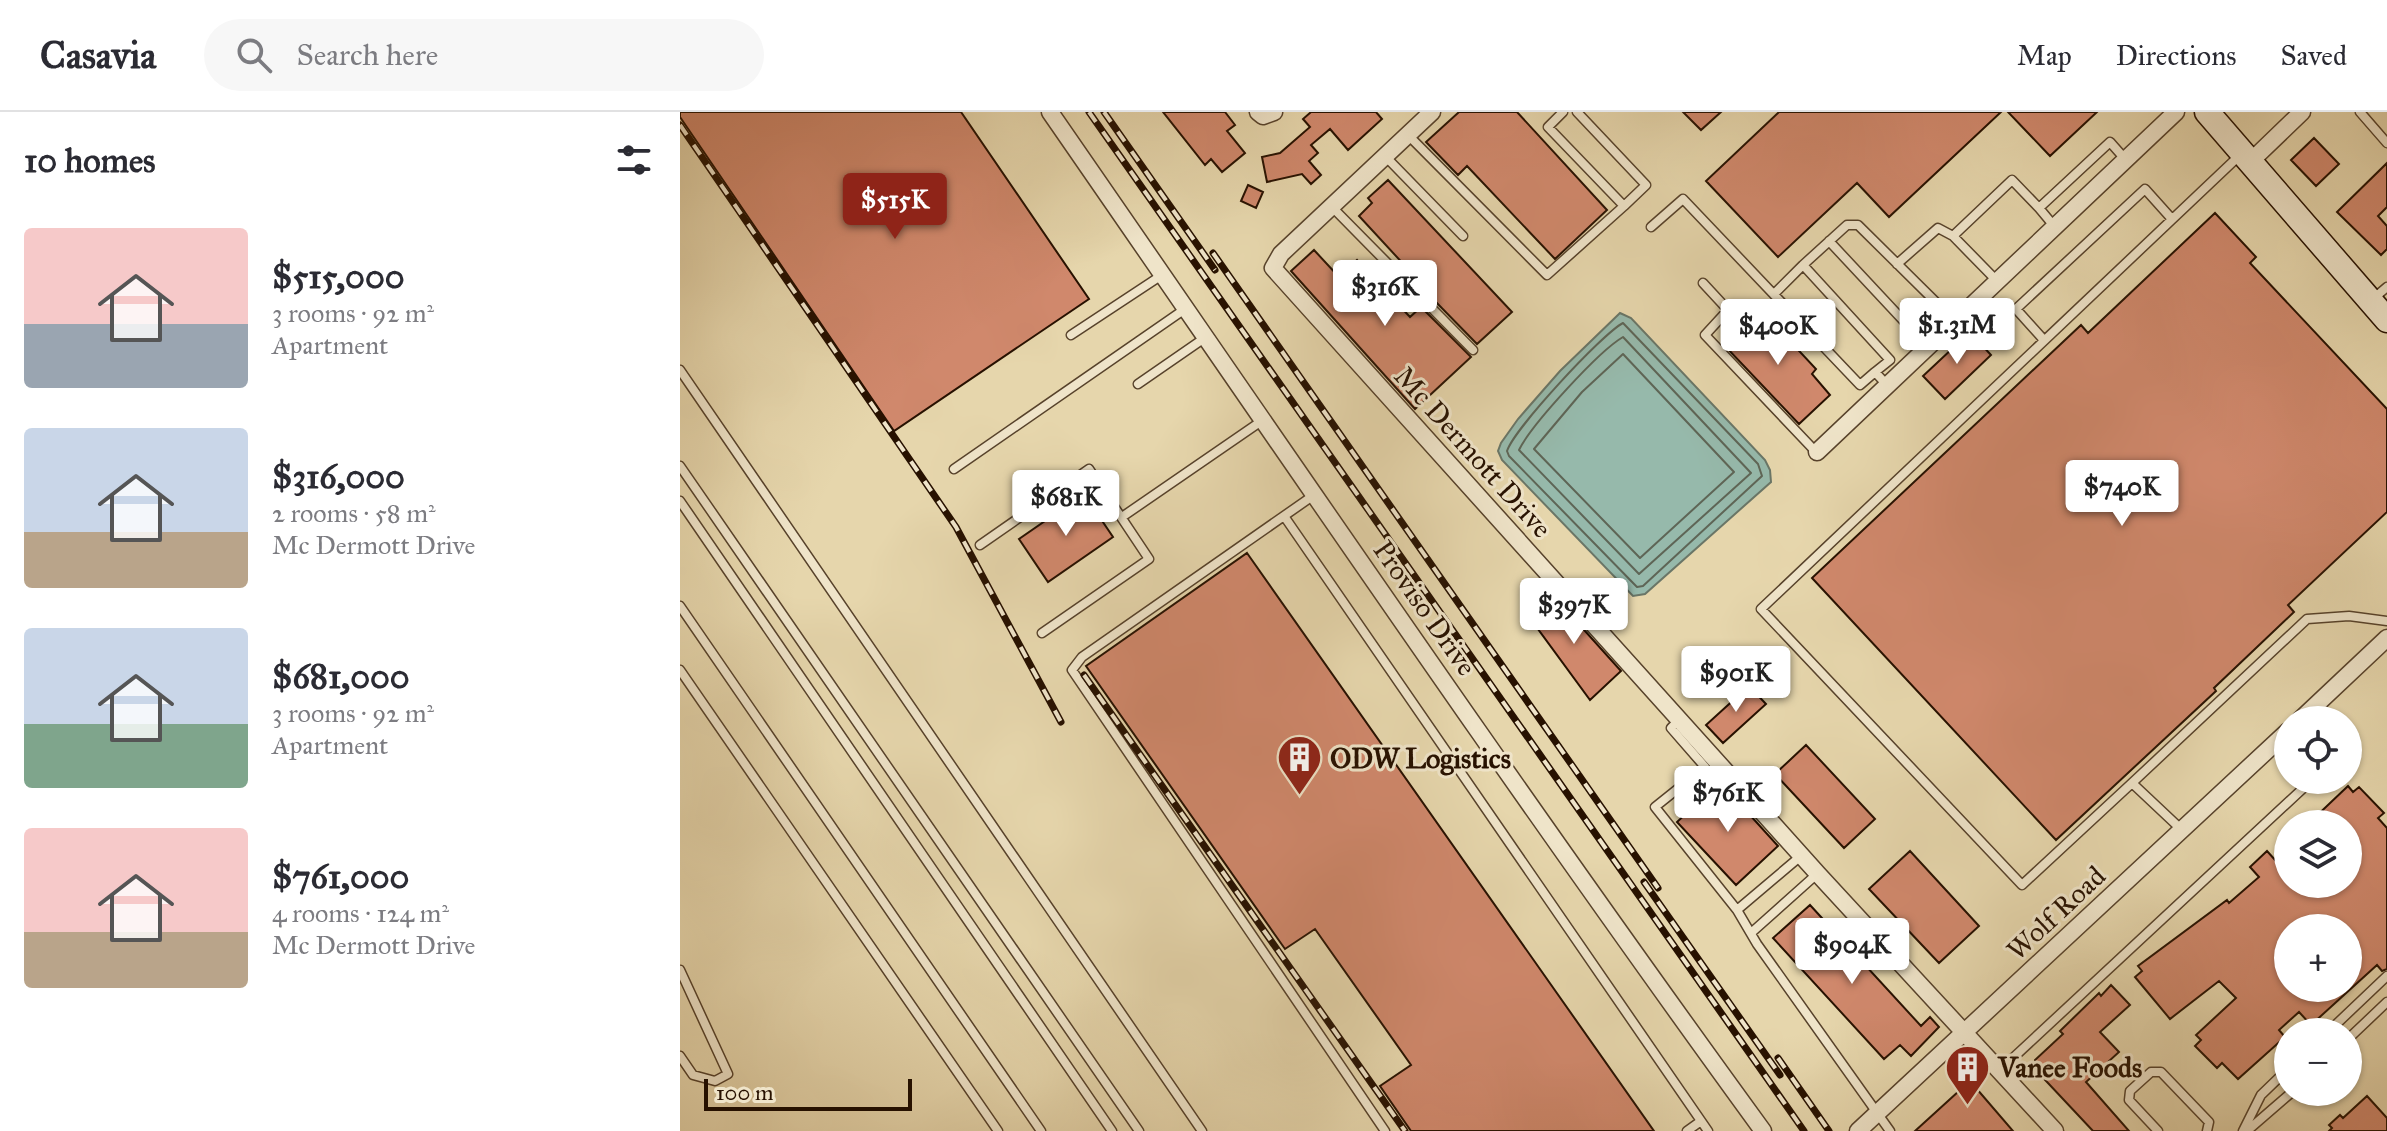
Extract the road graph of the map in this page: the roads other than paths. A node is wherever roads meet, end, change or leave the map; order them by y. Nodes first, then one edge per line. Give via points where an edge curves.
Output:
1 (1050, 112) edge
2 (1432, 112) edge
3 (1563, 112) edge
4 (1577, 112) edge
5 (2176, 112) edge
6 (2207, 112) edge
7 (2302, 112) edge
8 (2360, 112) edge
9 (1408, 135) junction
10 (2387, 143) edge
11 (1385, 156) junction
12 (2246, 158) junction
13 (2125, 159) junction
14 (1332, 206) junction
15 (1624, 206) junction
16 (2039, 208) junction
17 (2171, 218) junction
18 (2054, 226) junction
19 (1651, 227) dead end
20 (1463, 236) dead end
21 (1953, 236) junction
22 (1829, 241) junction
23 (1897, 264) junction
24 (1803, 265) junction
25 (1163, 275) junction
26 (1997, 281) junction
27 (1703, 283) dead end
28 (1774, 294) junction
29 (2382, 303) edge
30 (1186, 308) junction
31 (1955, 321) junction
32 (1071, 335) dead end
33 (1206, 337) junction
34 (2043, 339) junction
35 (1928, 347) junction
36 (1473, 350) dead end
37 (680, 370) edge
38 (1875, 372) junction
39 (1138, 384) dead end
40 (1887, 385) junction
41 (1263, 420) junction
42 (1817, 452) joint
43 (680, 466) edge
44 (954, 469) dead end
45 (1314, 495) junction
46 (680, 501) edge
47 (1284, 516) junction
48 (1122, 517) junction
49 (980, 545) dead end
50 (680, 606) edge
51 (2387, 621) edge
52 (1042, 633) dead end
53 (2387, 638) edge
54 (680, 670) edge
55 (2317, 706) edge
56 (1680, 719) junction
57 (2274, 744) edge
58 (2132, 783) junction
59 (2297, 794) edge
60 (2183, 831) junction
61 (1802, 855) junction
62 (1818, 874) junction
63 (1737, 910) junction
64 (1751, 933) junction
65 (680, 970) edge
66 (2387, 976) edge
67 (2387, 1002) edge
68 (2343, 1018) edge
69 (2362, 1026) edge
70 (1965, 1032) junction
71 (680, 1056) edge
72 (2000, 1070) junction
73 (2274, 1082) edge
74 (2275, 1106) edge
75 (1876, 1114) junction
76 (1701, 1121) junction
77 (1757, 1129) edge
78 (998, 1131) edge
79 (1041, 1131) edge
80 (1112, 1131) edge
81 (1139, 1131) edge
82 (1202, 1131) edge
83 (1385, 1131) edge
84 (1687, 1131) edge
85 (1708, 1131) edge
86 (1858, 1131) edge
87 (1890, 1131) edge
88 (2055, 1131) edge
89 (2158, 1131) edge
90 (2207, 1131) edge
91 (2245, 1131) edge

1 - 25 street, Proviso Drive
2 - 9 street
3 - 15 lane via 1548,127
4 - 15 lane via 1646,185
5 - 13 street
6 - 12 main road
7 - 12 street
8 - 10 lane
9 - 11 street
9 - 15 lane via 1547,275
11 - 14 street
11 - 20 lane
12 - 17 lane
12 - 29 main road
13 - 16 lane via 2110,142
13 - 18 street
14 - 36 lane
14 - 56 street, Mc Dermott Drive via 1273,268
16 - 18 lane
16 - 21 lane via 2012,180
17 - 34 lane
17 - 34 lane via 2145,189 2016,309
18 - 26 street
19 - 28 lane via 1683,199
21 - 23 lane via 1938,228
21 - 26 lane
22 - 23 lane via 1847,225 1858,225
22 - 24 lane
22 - 35 lane
23 - 31 lane
24 - 28 lane
24 - 38 lane via 1890,360
25 - 30 street, Proviso Drive
25 - 32 lane
26 - 31 street
27 - 42 lane via 1728,310 1705,335
28 - 38 lane via 1860,385
30 - 33 street, Proviso Drive
30 - 44 lane
31 - 35 street
33 - 39 lane
33 - 41 street, Proviso Drive
34 - 58 lane via 1761,609 2022,885
35 - 40 street
37 - 82 lane
38 - 40 lane
40 - 42 street
41 - 45 street, Proviso Drive
41 - 48 lane
43 - 81 lane
45 - 47 lane
45 - 77 street, Proviso Drive
46 - 80 lane
47 - 76 lane
47 - 83 lane via 1082,657 1072,670
48 - 49 lane via 1089,469
48 - 52 lane via 1149,559
50 - 79 lane
51 - 58 lane via 2349,616 2307,619
53 - 55 street
54 - 78 lane
56 - 61 street, Mc Dermott Drive
56 - 63 lane via 1671,728 1705,767 1655,807
57 - 60 street, Wolf Road
58 - 60 lane
59 - 72 lane
60 - 70 street, Wolf Road
61 - 62 street, Mc Dermott Drive
61 - 63 lane
62 - 64 lane
62 - 70 street, Mc Dermott Drive
63 - 64 lane
64 - 75 lane
65 - 71 lane via 728,1074 715,1081 693,1075
66 - 68 lane
67 - 69 lane
70 - 72 street, Mc Dermott Drive
70 - 75 street, Wolf Road
72 - 88 street, Mc Dermott Drive
73 - 91 lane via 2261,1095
74 - 91 lane
75 - 86 street, Wolf Road
75 - 87 lane
76 - 84 lane
76 - 85 lane
89 - 90 lane via 2129,1100 2130,1091 2151,1072 2161,1072 2209,1122

